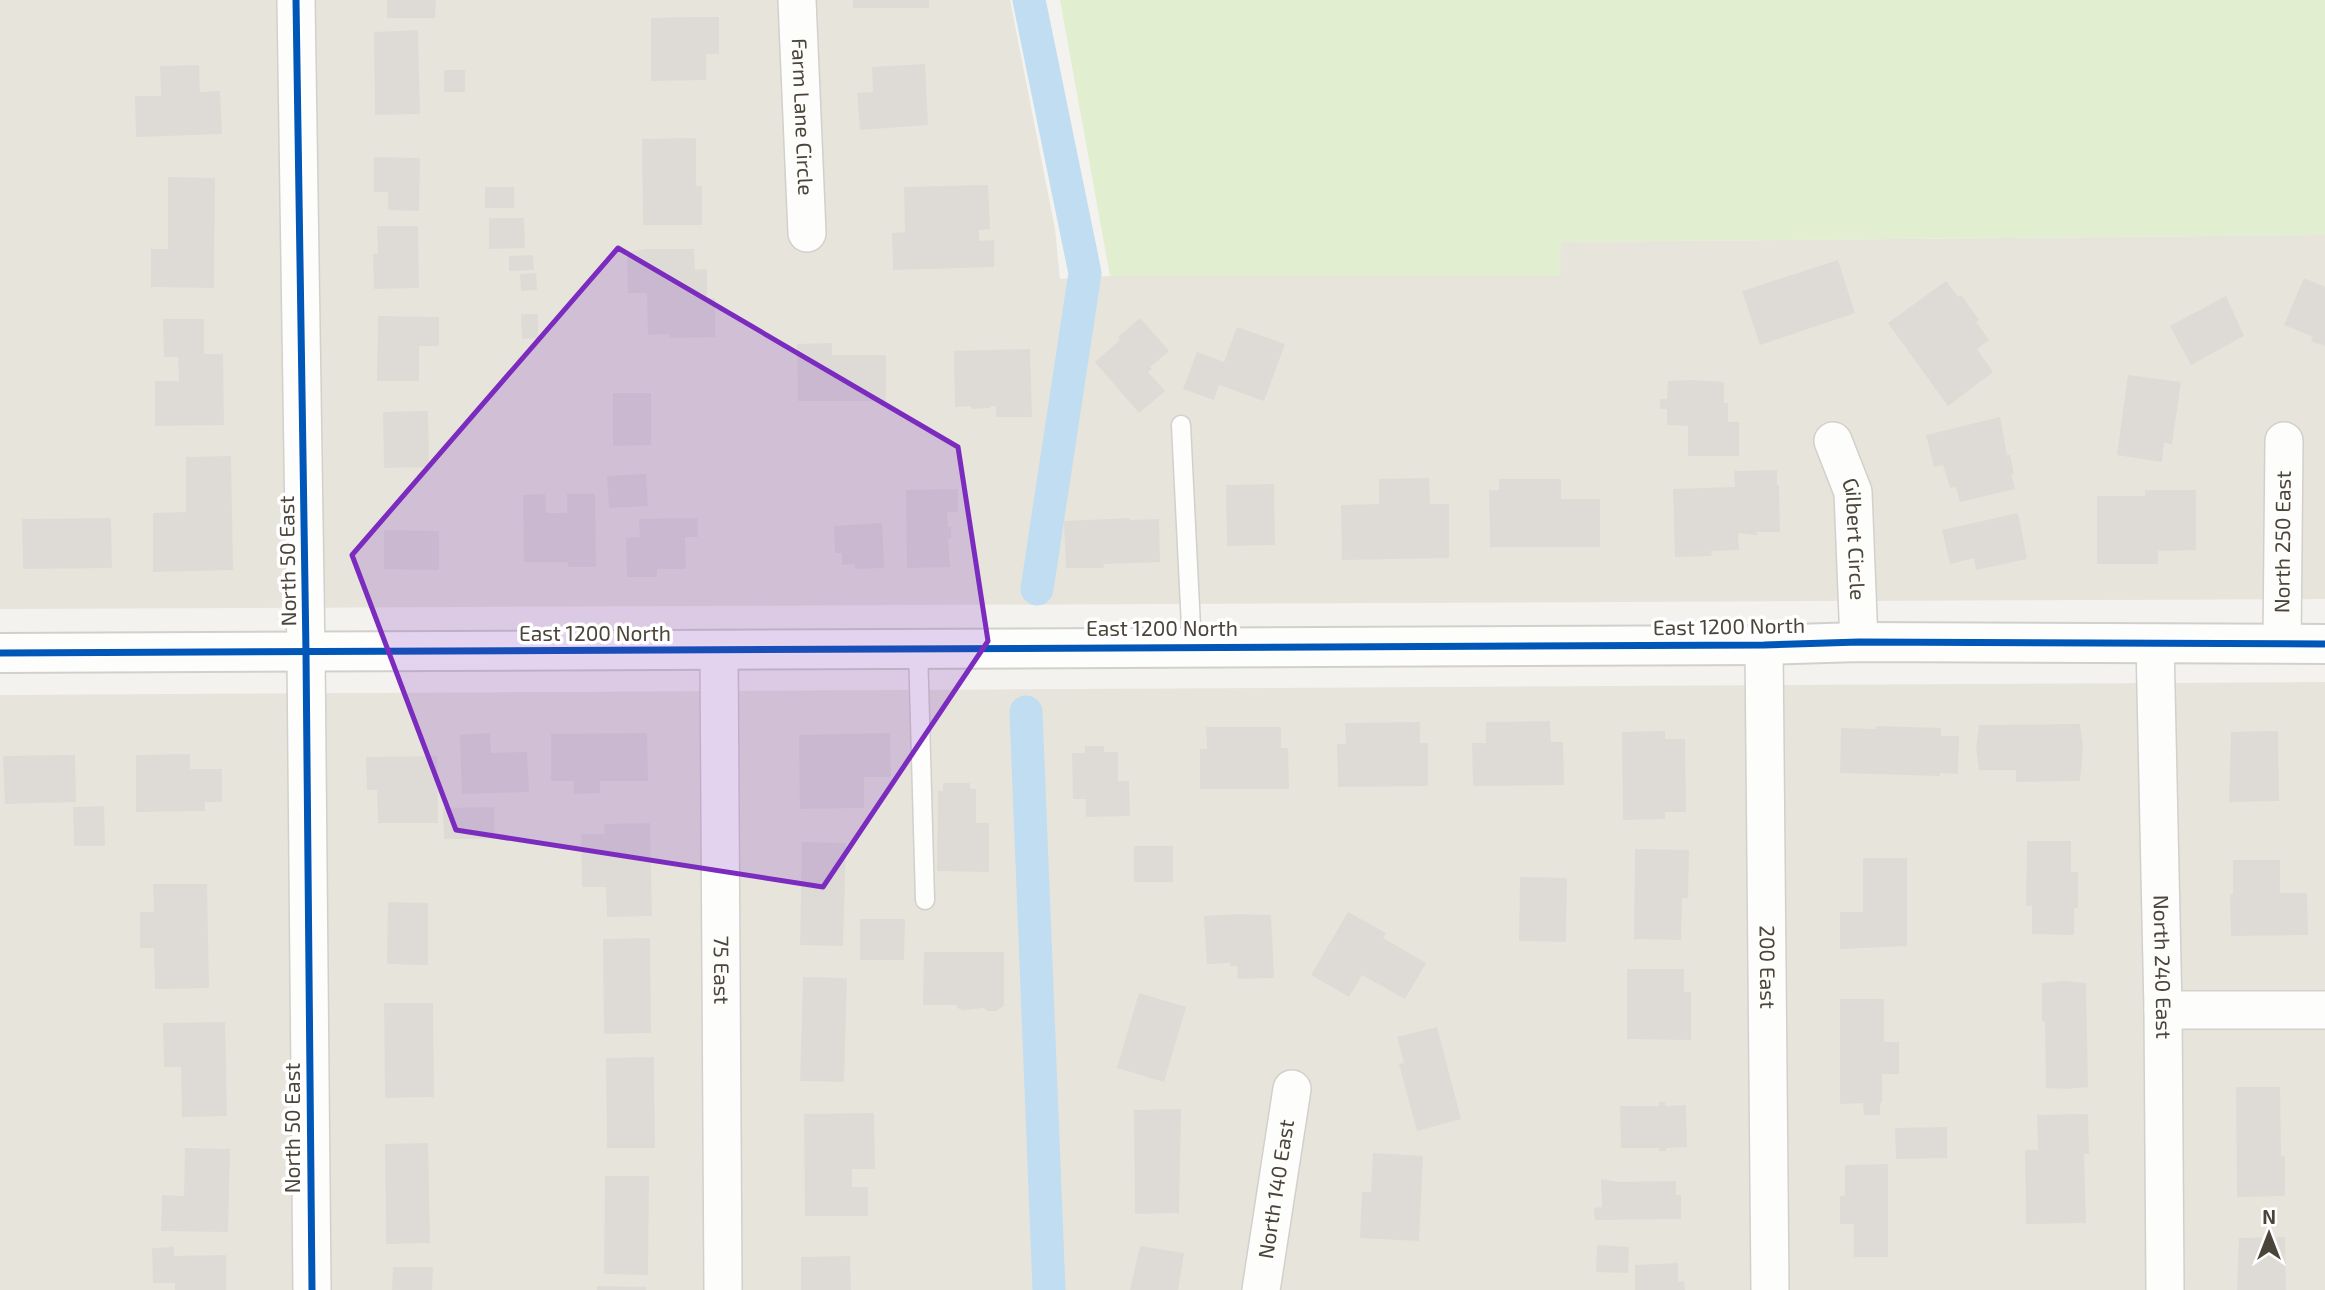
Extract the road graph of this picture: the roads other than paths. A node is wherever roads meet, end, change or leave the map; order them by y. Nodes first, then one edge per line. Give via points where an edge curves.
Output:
1 (296, 0) edge
2 (797, 0) edge
3 (807, 233) dead end
4 (1181, 425) dead end
5 (1833, 440) dead end
6 (2284, 441) dead end
7 (1858, 642) junction
8 (2155, 643) junction
9 (2325, 643) edge
10 (2282, 644) junction
11 (1765, 645) junction
12 (1192, 647) junction
13 (918, 648) junction
14 (719, 650) junction
15 (0, 653) edge
16 (306, 653) junction
17 (925, 900) dead end
18 (2163, 1010) junction
19 (2325, 1010) edge
20 (1292, 1089) dead end
21 (312, 1290) edge
22 (723, 1290) edge
23 (1261, 1290) edge
24 (1770, 1290) edge
25 (2165, 1290) edge

1 - 16 street, North 50 East
2 - 3 street, Farm Lane Circle
4 - 12 lane
5 - 7 street, Gilbert Circle via 1853,492
6 - 10 street, North 250 East
7 - 8 street, East 1200 North
7 - 11 street, East 1200 North
8 - 10 street, East 1200 North
8 - 18 street, North 240 East
9 - 10 street, East 1200 North
11 - 12 street, East 1200 North
11 - 24 street, 200 East
12 - 13 street, East 1200 North
13 - 14 street, East 1200 North
13 - 17 lane
14 - 16 street, East 1200 North
14 - 22 street, 75 East
15 - 16 street, East 1200 North
16 - 21 street, North 50 East
18 - 19 street
18 - 25 street, North 240 East
20 - 23 street, North 140 East

